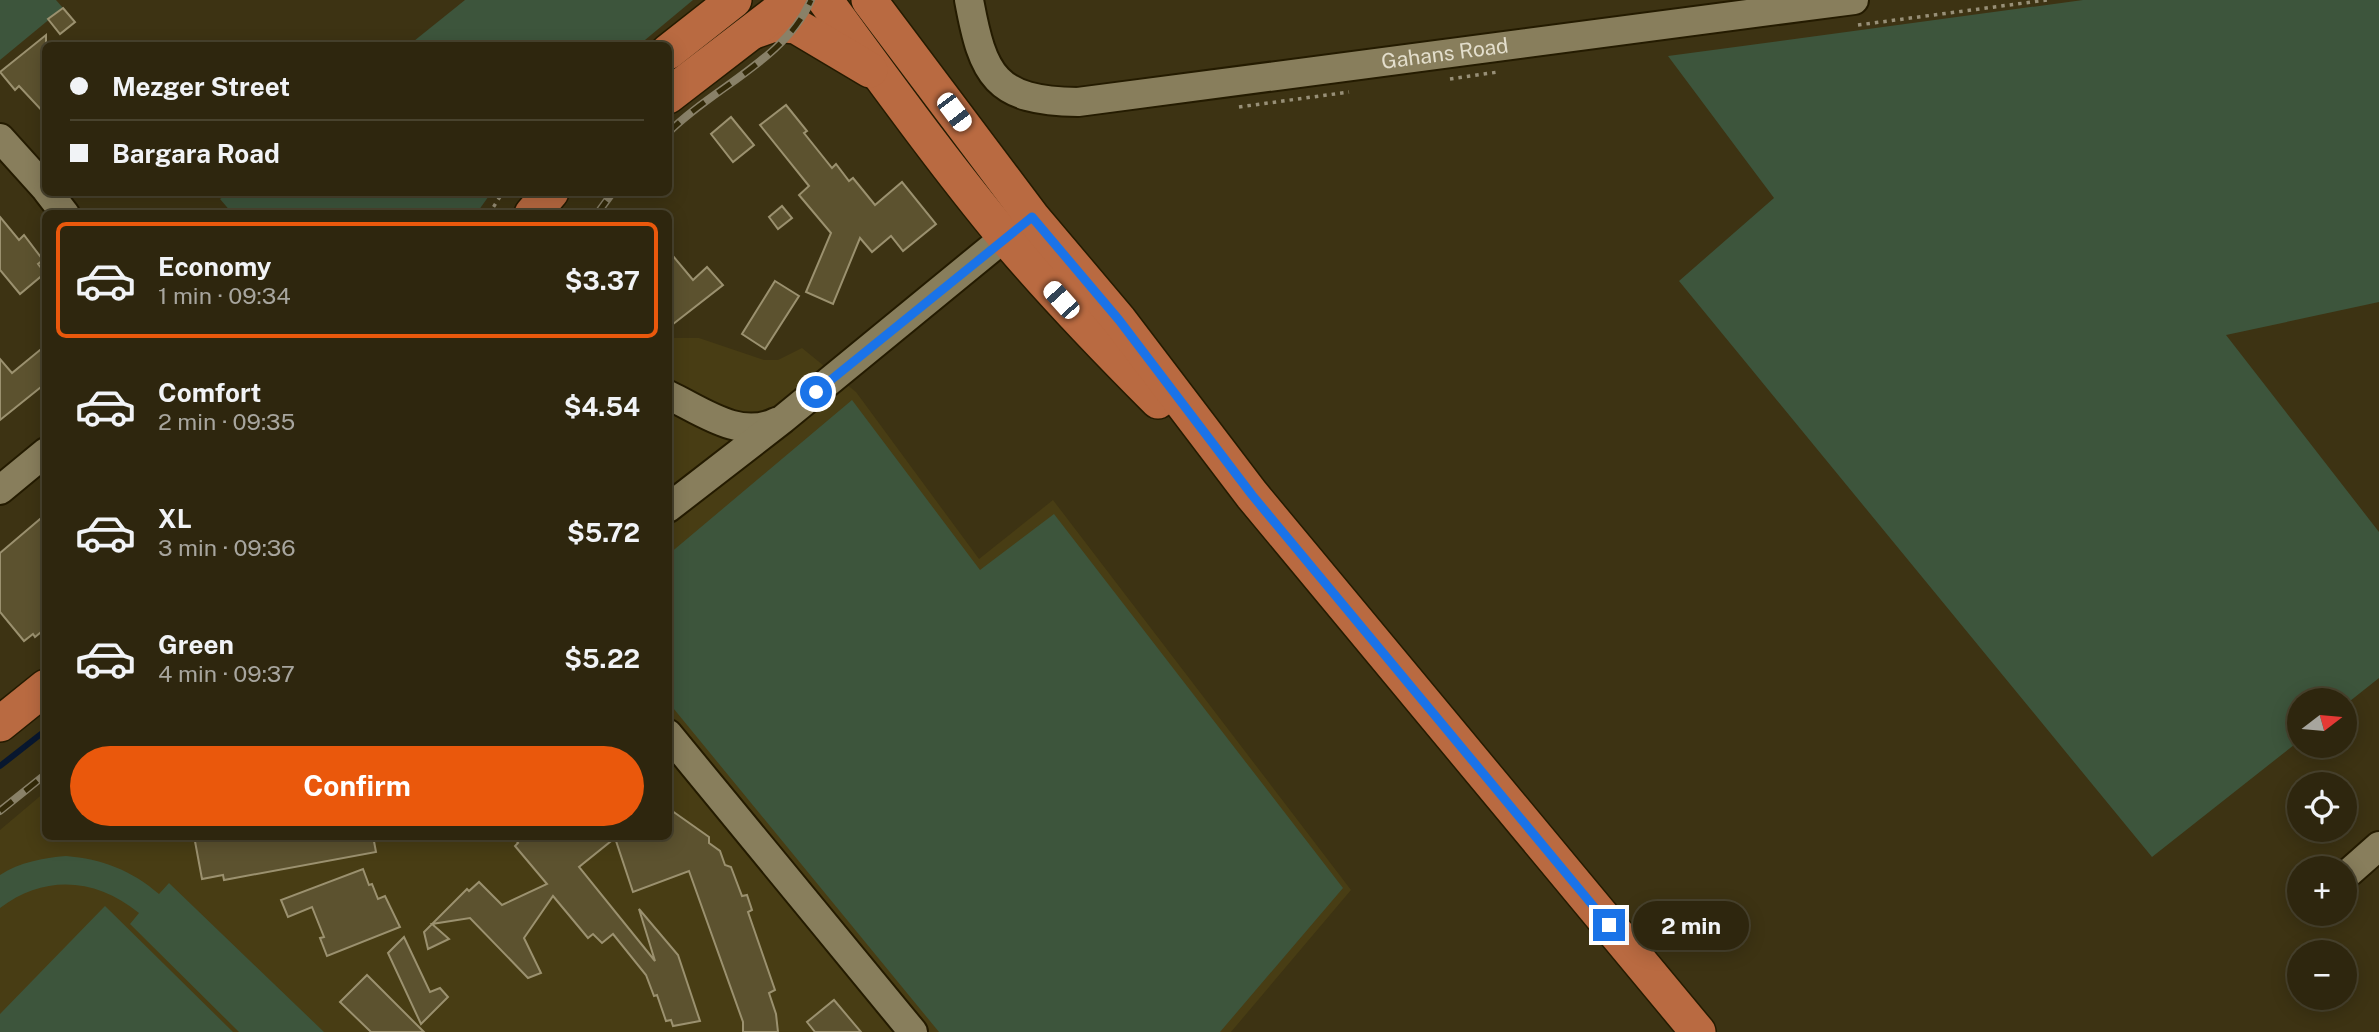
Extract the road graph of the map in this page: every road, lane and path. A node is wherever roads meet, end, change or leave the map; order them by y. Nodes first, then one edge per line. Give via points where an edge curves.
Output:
1 (734, 0) edge
2 (761, 0) edge
3 (793, 0) edge
4 (825, 0) edge
5 (869, 0) edge
6 (970, 0) edge
7 (984, 0) edge
8 (1854, 0) edge
9 (749, 33) junction
10 (672, 49) edge
11 (672, 66) edge
12 (882, 77) junction
13 (672, 93) edge
14 (1035, 97) junction
15 (0, 138) edge
16 (42, 185) edge
17 (51, 196) edge
18 (520, 196) edge
19 (548, 196) edge
20 (62, 210) edge
21 (509, 210) edge
22 (535, 210) edge
23 (1019, 227) junction
24 (672, 397) edge
25 (783, 419) junction
26 (42, 455) edge
27 (0, 490) edge
28 (672, 505) edge
29 (42, 690) edge
30 (0, 724) edge
31 (672, 739) edge
32 (2379, 846) edge
33 (2357, 865) edge
34 (913, 1032) edge
35 (1698, 1032) edge

1 - 10 main road
2 - 11 main road
3 - 9 main road
4 - 12 main road
5 - 23 main road
6 - 14 street, Gahans Road via 979,47 992,73 1006,88
7 - 14 street, Gahans Road via 987,35 998,63 1012,83
8 - 14 street, Gahans Road via 1078,102
9 - 12 main road via 774,24 791,24
9 - 13 main road
12 - 23 main road
15 - 16 street
17 - 20 street
18 - 21 main road
19 - 22 main road
23 - 25 street
23 - 35 main road via 1090,333 1252,495
24 - 25 street via 739,428 759,428
25 - 28 street
26 - 27 street
29 - 30 main road
31 - 34 street
32 - 33 street

